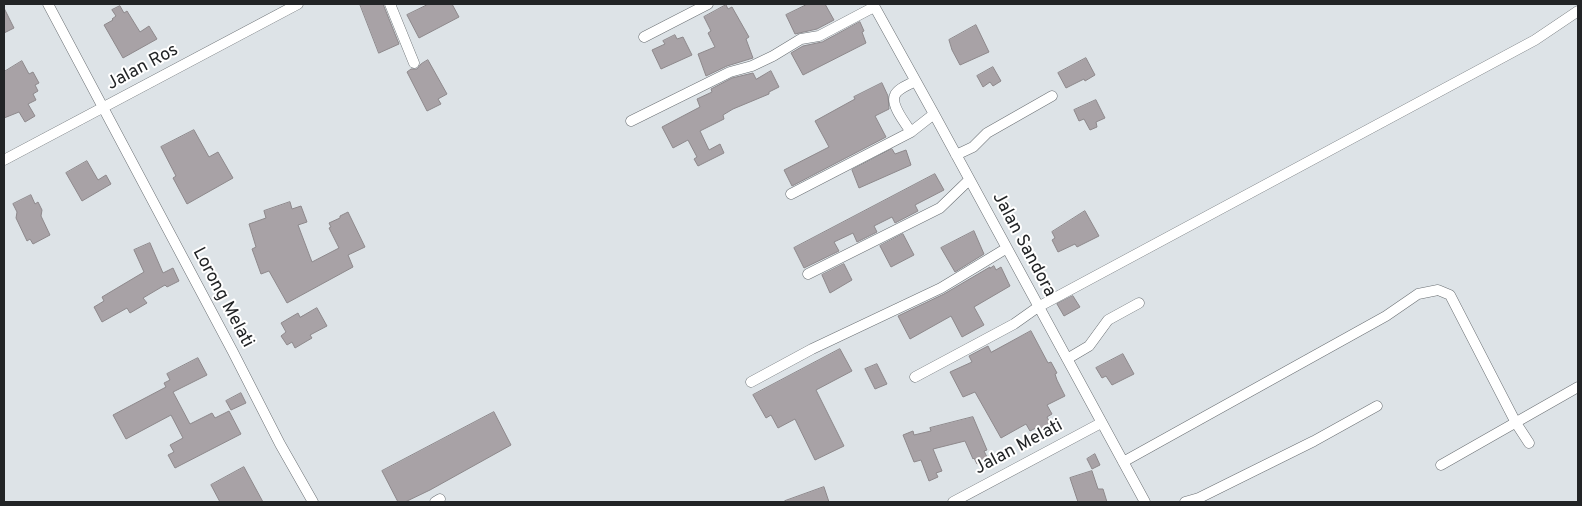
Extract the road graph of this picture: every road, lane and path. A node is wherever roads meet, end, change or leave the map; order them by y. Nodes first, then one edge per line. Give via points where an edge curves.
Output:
1 (48, 4) edge
2 (298, 4) edge
3 (390, 4) edge
4 (708, 4) edge
5 (873, 5) edge
6 (1578, 11) edge
7 (644, 37) dead end
8 (414, 63) dead end
9 (915, 81) junction
10 (1052, 96) dead end
11 (104, 108) junction
12 (934, 114) junction
13 (631, 121) dead end
14 (911, 132) junction
15 (956, 155) junction
16 (4, 160) edge
17 (969, 180) junction
18 (791, 194) dead end
19 (1007, 248) junction
20 (808, 274) dead end
21 (1139, 303) dead end
22 (1038, 307) junction
23 (1066, 359) junction
24 (915, 377) dead end
25 (751, 382) dead end
26 (1578, 387) edge
27 (1377, 406) dead end
28 (1101, 423) junction
29 (1516, 423) junction
30 (1529, 443) dead end
31 (1123, 462) junction
32 (1441, 465) dead end
33 (313, 502) edge
34 (953, 502) edge
35 (1144, 502) edge
36 (1185, 502) edge

1 - 11 street, Lorong Melati
2 - 11 street, Jalan Ros
3 - 8 street
4 - 7 street
5 - 9 street, Jalan Sandora
5 - 13 street via 819,36 801,38 752,66 730,72
6 - 22 street via 1535,40
9 - 12 street, Jalan Sandora
9 - 14 street via 898,91 894,99
10 - 15 street via 987,133
11 - 16 street, Jalan Ros
11 - 33 street, Lorong Melati
12 - 14 street
12 - 15 street, Jalan Sandora
14 - 18 street
15 - 17 street, Jalan Sandora
17 - 19 street, Jalan Sandora
17 - 20 street via 940,208
19 - 22 street, Jalan Sandora
19 - 25 street via 941,288 812,349
21 - 23 street via 1108,320 1088,346
22 - 23 street, Jalan Sandora
22 - 24 street via 1014,324
23 - 28 street, Jalan Sandora
26 - 29 street
27 - 36 street via 1314,442
28 - 31 street, Jalan Sandora
28 - 34 street, Jalan Melati
29 - 30 street
29 - 31 street via 1450,295 1438,290 1418,294 1386,316
29 - 32 street
31 - 35 street, Jalan Sandora

